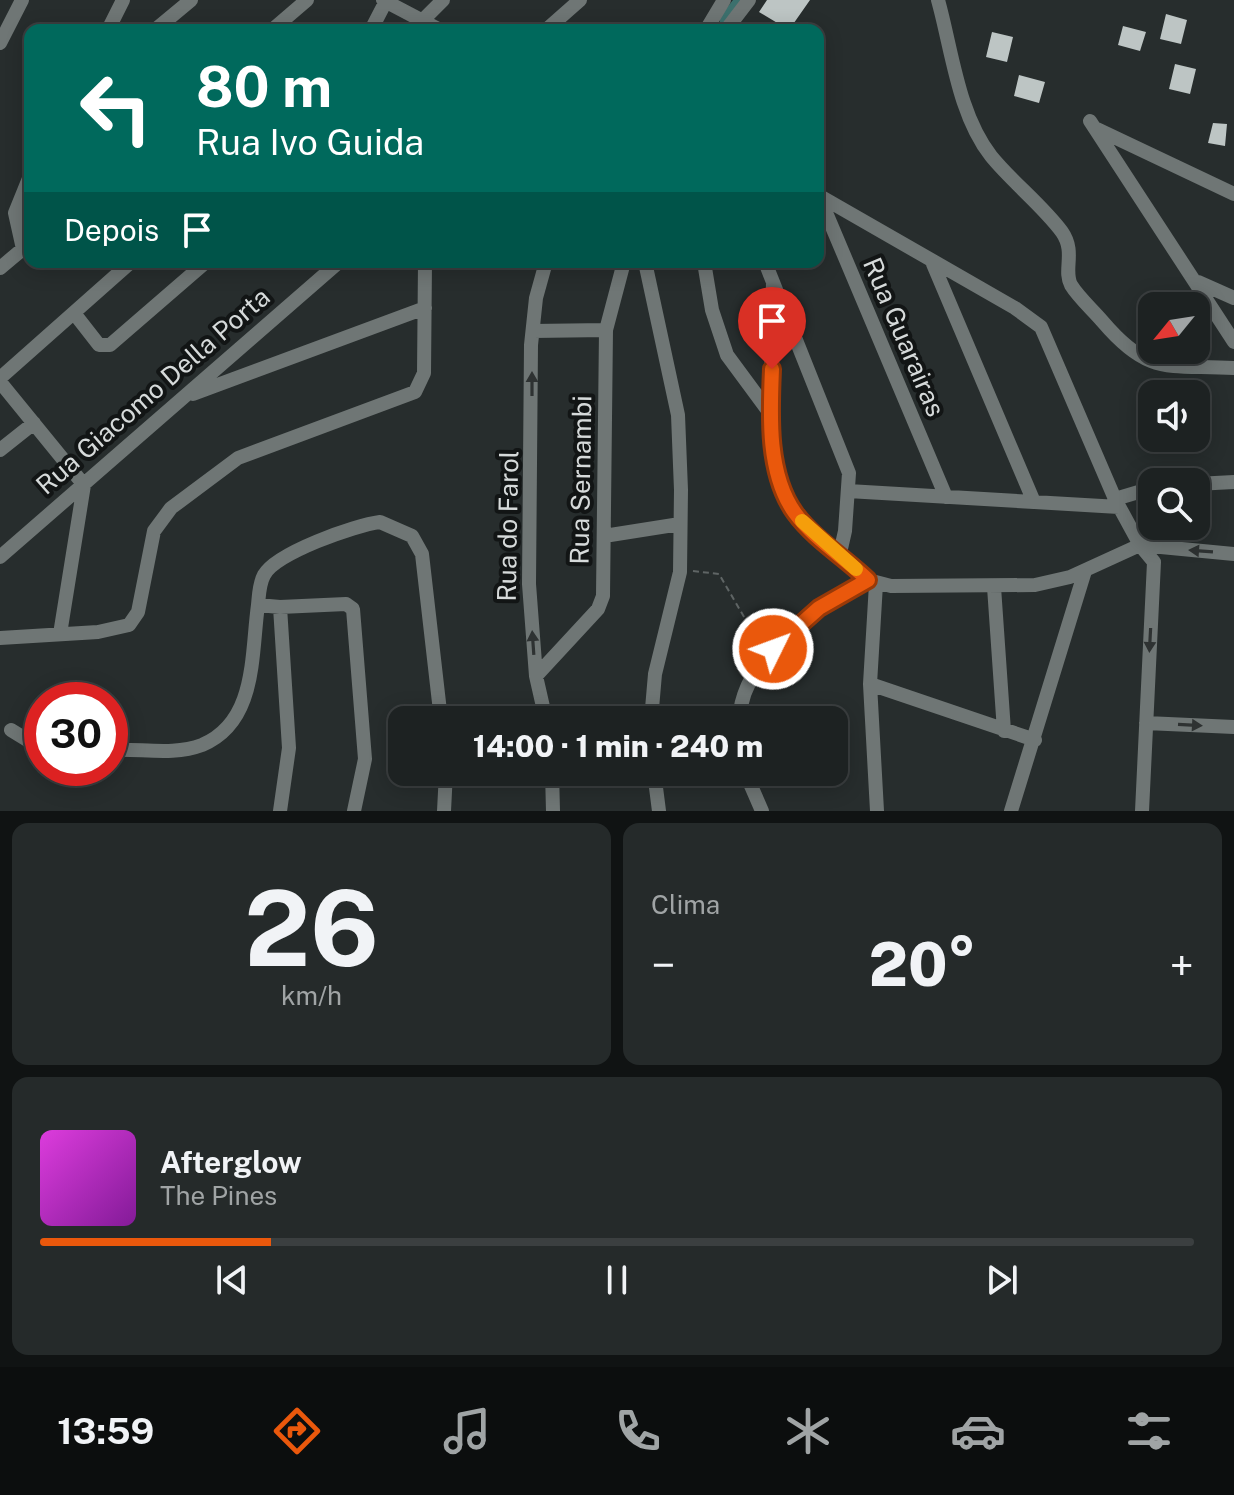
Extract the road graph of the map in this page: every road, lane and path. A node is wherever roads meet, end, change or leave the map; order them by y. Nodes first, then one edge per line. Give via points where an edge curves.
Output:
1 (22, 0) edge
2 (123, 0) edge
3 (191, 0) edge
4 (307, 0) edge
5 (443, 0) edge
6 (580, 0) edge
7 (749, 0) edge
8 (938, 0) edge
9 (384, 1) edge
10 (720, 6) edge
11 (424, 19) junction
12 (111, 24) edge
13 (162, 24) edge
14 (279, 24) edge
15 (374, 24) edge
16 (431, 24) edge
17 (553, 24) edge
18 (702, 24) edge
19 (710, 24) edge
20 (731, 24) edge
21 (0, 43) edge
22 (1138, 149) junction
23 (1119, 161) junction
24 (24, 185) edge
25 (1234, 194) edge
26 (824, 198) edge
27 (824, 207) edge
28 (7, 211) edge
29 (24, 242) edge
30 (24, 248) edge
31 (933, 264) junction
32 (0, 268) edge
33 (124, 268) edge
34 (199, 268) edge
35 (332, 268) edge
36 (425, 268) edge
37 (544, 268) edge
38 (622, 268) edge
39 (646, 268) edge
40 (705, 268) edge
41 (767, 268) edge
42 (773, 282) junction
43 (1198, 282) junction
44 (1234, 298) edge
45 (1234, 307) edge
46 (425, 308) junction
47 (74, 313) junction
48 (1221, 320) junction
49 (606, 330) junction
50 (533, 331) junction
51 (1234, 342) edge
52 (1234, 368) edge
53 (0, 380) edge
54 (185, 397) junction
55 (773, 417) junction
56 (34, 423) junction
57 (0, 450) edge
58 (1234, 482) edge
59 (1210, 483) edge
60 (84, 485) junction
61 (848, 491) junction
62 (1138, 494) edge
63 (946, 497) junction
64 (1034, 502) junction
65 (1117, 503) junction
66 (680, 524) junction
67 (604, 536) junction
68 (1140, 545) junction
69 (1167, 549) junction
70 (840, 553) junction
71 (1234, 554) edge
72 (0, 557) edge
73 (1154, 562) junction
74 (1085, 571) junction
75 (680, 572) junction
76 (872, 582) junction
77 (994, 587) junction
78 (258, 605) junction
79 (280, 607) junction
80 (60, 634) junction
81 (1, 641) edge
82 (767, 657) junction
83 (536, 676) junction
84 (870, 684) junction
85 (440, 706) edge
86 (543, 706) edge
87 (652, 706) edge
88 (742, 706) edge
89 (1146, 723) junction
90 (1234, 727) edge
91 (11, 730) dead end
92 (1004, 731) junction
93 (24, 738) edge
94 (1035, 740) junction
95 (128, 750) edge
96 (449, 786) edge
97 (552, 786) edge
98 (656, 786) edge
99 (751, 786) edge
100 (280, 811) edge
101 (354, 811) edge
102 (444, 811) edge
103 (553, 811) edge
104 (659, 811) edge
105 (762, 811) edge
106 (877, 811) edge
107 (1011, 811) edge
108 (1142, 811) edge

1 - 21 street
2 - 12 street
3 - 13 street
4 - 14 street
5 - 11 street
6 - 17 street
7 - 20 street
8 - 52 street via 961,91 981,141 1062,233 1071,253 1069,278 1074,288 1115,337 1144,360 1181,368
9 - 11 street
9 - 15 street
10 - 18 street
10 - 19 street
11 - 16 street
22 - 23 street
22 - 23 street via 1093,125
22 - 25 street
23 - 43 street
24 - 28 street
26 - 31 street
27 - 63 street, Rua Guarairas
28 - 29 street
30 - 32 street
31 - 64 street
31 - 65 street via 1041,327
33 - 47 street
34 - 47 street via 110,345 99,345
35 - 54 street, Rua Giacomo Della Porta
36 - 46 street
37 - 50 street, Rua do Farol
38 - 49 street, Rua Sernambi
39 - 66 street via 678,415
40 - 55 street via 727,355
41 - 42 street
42 - 55 street
42 - 61 street via 849,473
43 - 44 street
43 - 48 street
45 - 48 street
46 - 54 street
46 - 80 street via 424,373 415,392 220,468 158,522 138,612 129,625
47 - 53 street
48 - 51 street
49 - 50 street
49 - 67 street, Rua Sernambi
83 -> 50 street, Rua do Farol via 529,584
53 - 56 street
54 - 60 street, Rua Giacomo Della Porta
55 - 70 street via 775,462 788,502
56 - 57 street
56 - 60 street
58 - 59 street
60 - 72 street, Rua Giacomo Della Porta
60 - 80 street
61 - 63 street
61 - 70 street
62 - 65 street
63 - 64 street
64 - 65 street
65 - 68 street
66 - 67 street
66 - 75 street
67 - 83 street, Rua Sernambi via 601,604
68 - 69 street
68 - 73 street
68 - 74 street
71 -> 69 street
69 - 73 street
70 - 76 street
73 -> 89 street
74 - 77 street via 1051,583
74 - 94 street
75 - 82 path via 719,574
75 - 87 street
76 - 77 street
76 - 82 street via 819,608
76 - 84 street
77 - 92 street
78 - 79 street
78 - 85 street via 263,577 283,559 370,523 403,529 418,544 425,563
78 - 95 street via 247,691 228,729 192,748
79 - 100 street via 289,748
79 - 101 street via 346,604 353,609 365,759
80 - 81 street
82 - 88 street via 745,691
83 - 86 street, Rua do Farol
84 - 92 street
84 - 106 street
89 -> 90 street
89 - 108 street
91 - 93 street
92 - 94 street
94 - 107 street
96 - 102 street
97 - 103 street
98 - 104 street
99 - 105 street

